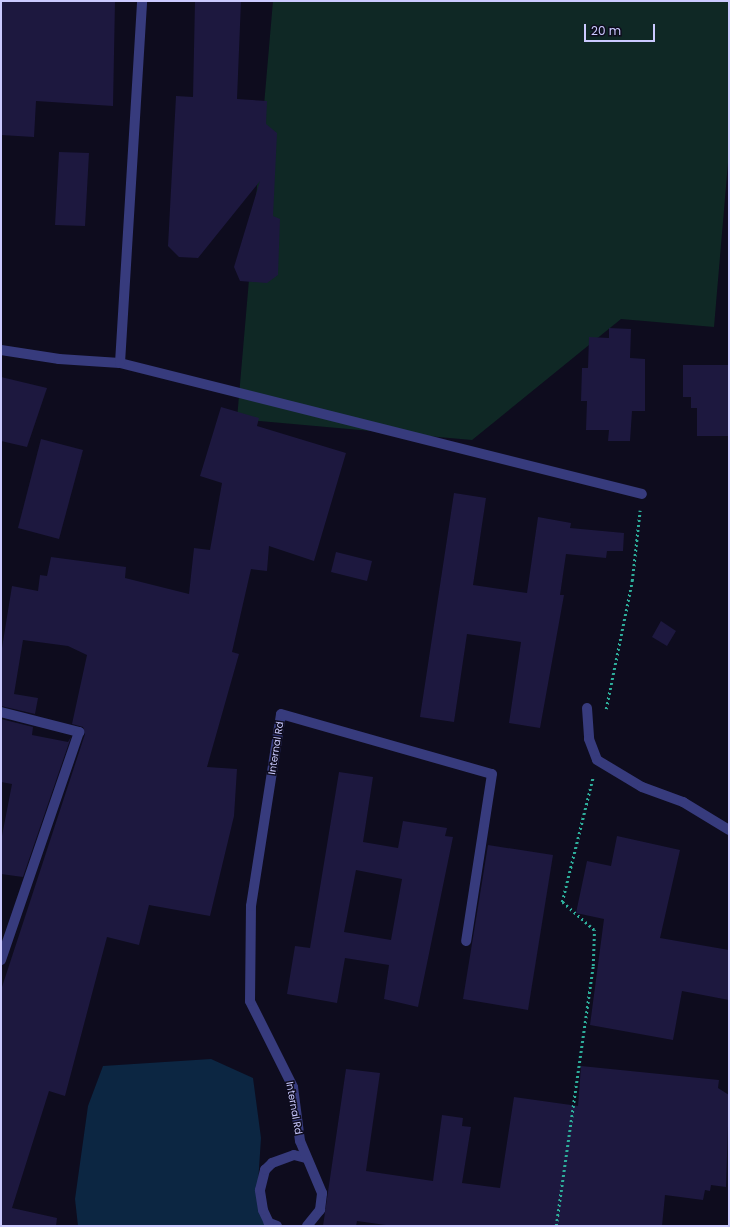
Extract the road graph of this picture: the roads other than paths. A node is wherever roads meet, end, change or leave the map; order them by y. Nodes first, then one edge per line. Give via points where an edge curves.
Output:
1 (142, 1) edge
2 (1, 350) edge
3 (120, 363) junction
4 (642, 494) road end
5 (587, 708) dead end
6 (1, 712) edge
7 (729, 830) edge
8 (466, 941) dead end
9 (1, 960) edge
10 (306, 1158) junction
11 (320, 1210) junction
12 (277, 1226) edge
13 (307, 1226) edge
14 (313, 1226) edge

1 - 3 street
2 - 3 street via 59,359
3 - 4 street
5 - 7 street via 590,739 597,760 642,787 683,802
6 - 9 street via 79,732
8 - 10 street, Internal Rd via 492,774 281,714 251,906 250,1001 293,1086 300,1141
10 - 11 street, Internal Rd via 322,1193
10 - 12 street via 294,1155 272,1163 265,1170 260,1190 263,1210 269,1223
11 - 13 street
11 - 14 street

